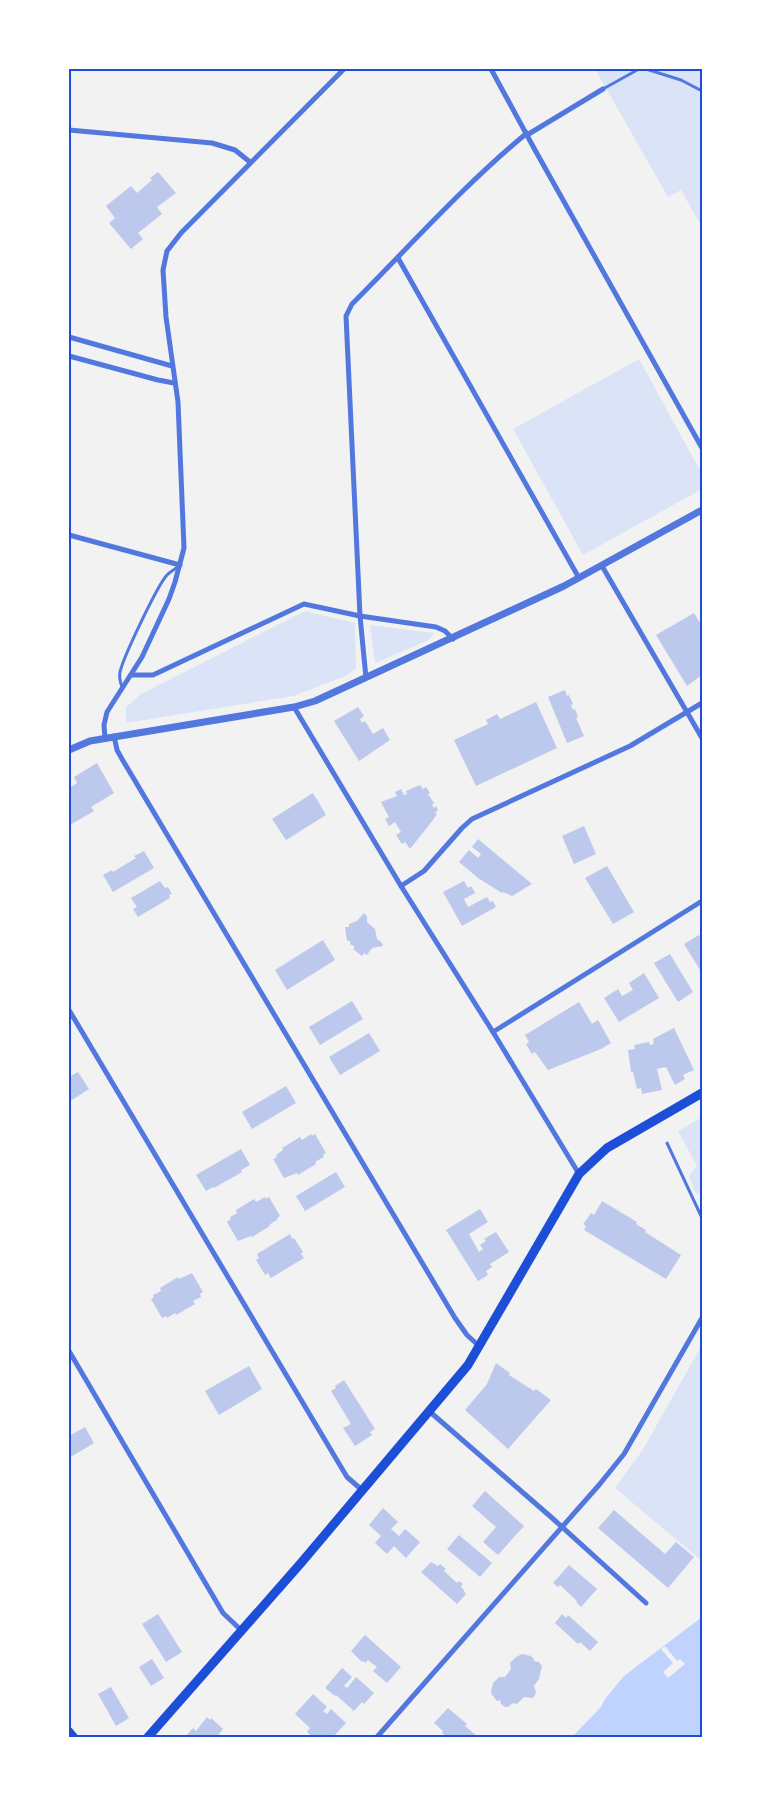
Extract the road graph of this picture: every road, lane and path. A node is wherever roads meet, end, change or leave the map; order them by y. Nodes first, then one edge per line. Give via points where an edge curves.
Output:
1 (344, 69) edge
2 (491, 69) edge
3 (639, 69) edge
4 (646, 69) edge
5 (603, 89) joint
6 (702, 91) edge
7 (69, 130) edge
8 (527, 134) junction
9 (250, 162) junction
10 (398, 258) junction
11 (69, 337) edge
12 (69, 356) edge
13 (172, 366) junction
14 (174, 383) junction
15 (702, 448) edge
16 (702, 510) edge
17 (69, 534) edge
18 (180, 565) junction
19 (602, 566) junction
20 (580, 578) junction
21 (360, 616) junction
22 (453, 639) junction
23 (132, 675) junction
24 (366, 678) junction
25 (122, 688) junction
26 (702, 703) edge
27 (294, 707) junction
28 (687, 712) junction
29 (114, 736) junction
30 (105, 738) junction
31 (702, 738) edge
32 (69, 750) edge
33 (401, 886) junction
34 (702, 901) edge
35 (69, 1010) edge
36 (492, 1032) junction
37 (702, 1093) edge
38 (666, 1143) dead end
39 (579, 1174) junction
40 (702, 1218) edge
41 (702, 1318) edge
42 (480, 1346) junction
43 (69, 1351) edge
44 (429, 1412) junction
45 (362, 1490) junction
46 (562, 1527) junction
47 (646, 1603) dead end
48 (242, 1631) junction
49 (69, 1731) edge
50 (74, 1737) edge
51 (148, 1737) edge
52 (377, 1737) edge

1 - 9 street
2 - 8 street
3 - 5 lane
4 - 6 lane via 681,80
5 - 8 street
7 - 9 street via 218,144 236,150
8 - 10 street via 494,160
8 - 15 street
9 - 13 street via 181,233 166,255 165,307
10 - 20 street
10 - 21 street via 352,304 346,316
11 - 13 street
12 - 14 street
13 - 14 street
14 - 18 street via 178,402 185,531
16 - 19 street
17 - 18 street
18 - 23 street via 169,599
18 - 25 lane via 159,586 125,658 119,680
19 - 20 street
19 - 28 street
20 - 22 street
21 - 22 street via 436,627
21 - 23 street via 304,604 153,675
21 - 24 street
22 - 24 street
23 - 25 street
24 - 27 street
25 - 30 street via 107,712
26 - 28 street
27 - 29 street
27 - 33 street
28 - 31 street
28 - 33 street via 630,746 472,819 424,871
29 - 30 street
29 - 42 street via 122,759 455,1318
30 - 32 street
33 - 36 street
34 - 36 street
35 - 45 street via 347,1477
36 - 39 street
37 - 39 main road via 607,1148
38 - 40 lane
39 - 42 main road
41 - 46 street via 624,1454
42 - 44 main road
43 - 48 street via 223,1613
44 - 45 main road
44 - 46 street
45 - 48 main road
46 - 47 street
46 - 52 street
48 - 51 main road
49 - 50 main road

